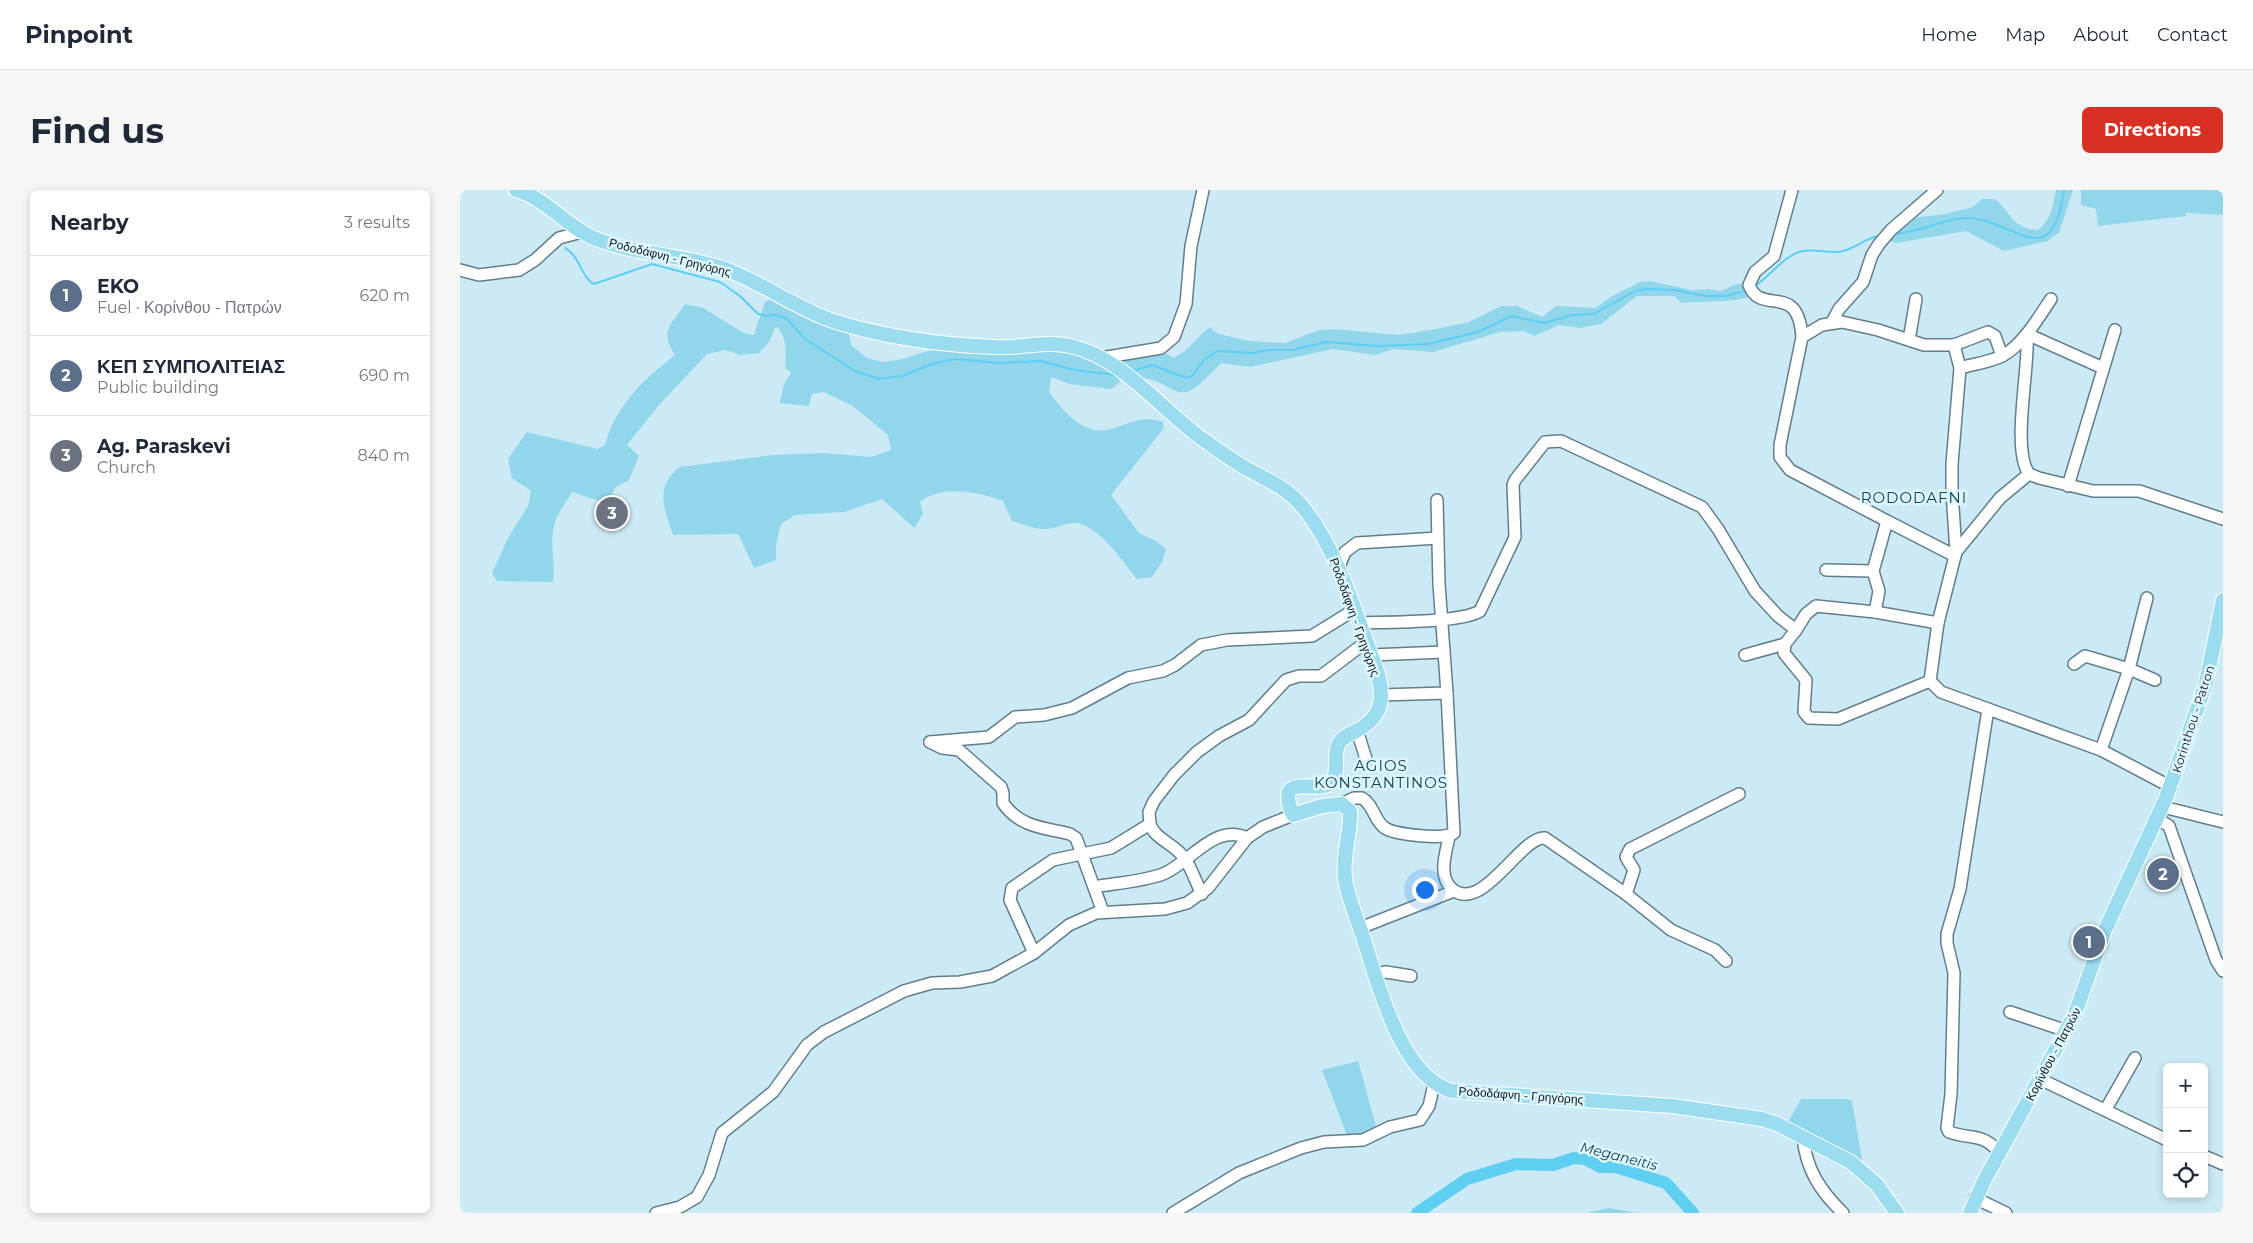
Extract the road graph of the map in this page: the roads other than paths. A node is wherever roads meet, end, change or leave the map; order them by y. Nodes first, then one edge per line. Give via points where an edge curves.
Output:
1 (516, 190) edge
2 (1204, 190) edge
3 (1792, 190) edge
4 (1937, 190) edge
5 (582, 232) junction
6 (460, 270) edge
7 (1916, 299) dead end
8 (2051, 299) dead end
9 (1832, 322) junction
10 (2115, 330) dead end
11 (2027, 334) junction
12 (1802, 337) junction
13 (1910, 340) junction
14 (1954, 345) junction
15 (2002, 356) junction
16 (1101, 358) junction
17 (1960, 368) junction
18 (2103, 368) junction
19 (2029, 474) junction
20 (2068, 486) junction
21 (1438, 500) dead end
22 (2223, 519) edge
23 (1887, 521) junction
24 (1438, 538) junction
25 (1956, 554) junction
26 (1338, 569) junction
27 (1826, 570) dead end
28 (1873, 571) junction
29 (2147, 598) dead end
30 (2223, 600) edge
31 (1354, 610) junction
32 (1875, 612) junction
33 (1442, 619) junction
34 (1359, 623) junction
35 (1938, 623) junction
36 (1796, 630) junction
37 (1366, 642) junction
38 (1785, 644) junction
39 (1444, 652) junction
40 (1371, 655) junction
41 (1745, 656) dead end
42 (2074, 664) dead end
43 (2129, 668) junction
44 (2156, 680) dead end
45 (1930, 681) junction
46 (1447, 693) junction
47 (1381, 695) junction
48 (1988, 709) junction
49 (1357, 730) junction
50 (2101, 750) junction
51 (1366, 759) dead end
52 (2171, 787) junction
53 (1739, 794) dead end
54 (1342, 804) junction
55 (2160, 813) junction
56 (1293, 815) junction
57 (2223, 822) edge
58 (1150, 824) junction
59 (1450, 837) junction
60 (1247, 838) junction
61 (1082, 854) junction
62 (1186, 859) junction
63 (1094, 887) junction
64 (1454, 891) junction
65 (1202, 894) junction
66 (1626, 894) junction
67 (1103, 912) junction
68 (1360, 928) junction
69 (1034, 953) junction
70 (1726, 961) dead end
71 (2223, 971) edge
72 (1374, 974) junction
73 (1412, 976) dead end
74 (2010, 1012) dead end
75 (2067, 1031) junction
76 (2135, 1058) dead end
77 (2040, 1079) junction
78 (1434, 1084) junction
79 (2106, 1109) junction
80 (1803, 1137) junction
81 (2163, 1138) edge
82 (2000, 1153) junction
83 (2208, 1158) edge
84 (2223, 1164) edge
85 (1975, 1198) junction
86 (656, 1213) edge
87 (1173, 1213) edge
88 (1843, 1213) edge
89 (1897, 1213) edge
90 (1970, 1213) edge
91 (2006, 1213) edge

1 - 5 main road, Ροδοδάφνη - Γρηγόρης via 542,200
2 - 16 street via 1191,246 1186,304 1174,337 1161,348
3 - 12 street via 1774,256 1755,272 1749,285 1757,297 1792,307 1801,319
4 - 9 street via 1879,244 1863,282
5 - 6 street via 560,238 519,270 479,275
5 - 16 main road, Ροδοδάφνη - Γρηγόρης via 634,250 724,269 767,287 805,309 848,325 916,340 983,347 1055,344 1081,349
7 - 13 street
8 - 11 street
9 - 12 street
9 - 13 street via 1878,330
10 - 18 street
11 - 15 street
11 - 18 street
11 - 19 street via 2022,400 2024,461
12 - 23 street via 1780,457 1790,470
13 - 14 street via 1931,346
14 - 15 street via 1988,332 1995,336
14 - 17 street
15 - 17 street
16 - 26 main road, Ροδοδάφνη - Γρηγόρης via 1207,442 1295,497 1320,531
17 - 25 street via 1952,464
18 - 20 street
19 - 20 street
19 - 25 street via 2000,498
20 - 22 street via 2093,491 2139,491
21 - 24 street
23 - 25 street
23 - 28 street
24 - 26 street via 1357,542 1345,552
24 - 33 street
25 - 35 street
26 - 31 main road, Ροδοδάφνη - Γρηγόρης
27 - 28 street
28 - 32 street via 1879,590
29 - 43 street
30 - 52 main road, Korinthou - Patron via 2206,683
31 - 34 main road, Ροδοδάφνη - Γρηγόρης
31 - 61 street via 1312,636 1227,640 1201,645 1168,669 1128,678 1072,708 1015,717 990,737 930,742 965,755 1000,787 1004,803 1012,813 1028,824 1070,834 1076,838
32 - 35 street
32 - 36 street via 1816,606 1806,614
33 - 34 street
33 - 36 street via 1471,616 1483,608 1515,537 1514,480 1545,442 1557,440 1702,507 1755,591
33 - 39 street
34 - 37 main road, Ροδοδάφνη - Γρηγόρης
35 - 45 street
36 - 38 street
37 - 40 main road, Ροδοδάφνη - Γρηγόρης
37 - 58 street via 1321,676 1286,680 1249,720 1196,752 1154,801 1149,812
38 - 41 street
38 - 45 street via 1784,653 1806,680 1804,712 1809,718 1838,719
39 - 40 street
39 - 46 street
40 - 47 main road, Ροδοδάφνη - Γρηγόρης
42 - 43 street via 2085,656
43 - 44 street
43 - 50 street
45 - 48 street via 1941,692
46 - 47 street
46 - 59 street via 1455,828
47 - 49 main road, Ροδοδάφνη - Γρηγόρης via 1376,718
48 - 50 street
48 - 82 street via 1960,889 1947,943 1954,973 1947,1128 1961,1136 1987,1140
49 - 51 street
49 - 56 main road, Ροδοδάφνη - Γρηγόρης via 1344,737 1337,746 1335,773 1330,783 1301,785 1291,791 1288,801
50 - 52 street
52 - 55 main road, Korinthou - Patron
53 - 66 street via 1630,849 1626,857 1634,870
54 - 56 main road
54 - 59 street via 1362,798 1379,822 1390,830
54 - 68 main road via 1350,811 1344,849 1345,878
55 - 57 street
55 - 71 street via 2169,826 2216,960
55 - 75 main road, Κορίνθου - Πατρών via 2112,914 2082,1000
56 - 60 street via 1262,827
58 - 61 street via 1118,845
58 - 62 street via 1156,835
59 - 64 street via 1444,874
60 - 62 street via 1238,833 1227,834
60 - 65 street
61 - 63 street
61 - 69 street via 1053,860 1010,891 1010,900
62 - 63 street via 1158,875
62 - 65 street
63 - 67 street
64 - 66 street via 1476,891 1490,883 1523,848 1539,838 1552,843
64 - 68 street
65 - 67 street via 1174,908
66 - 70 street via 1671,930 1715,950
67 - 69 street via 1069,925
68 - 72 main road
69 - 86 street via 980,980 932,982 904,991 815,1038 802,1050 773,1092 722,1133 709,1175 694,1200
72 - 73 street via 1386,972
72 - 78 main road via 1396,1031
74 - 75 street
75 - 77 main road, Κορίνθου - Πατρών
76 - 79 street
77 - 79 street
77 - 82 main road, Κορίνθου - Πατρών
78 - 80 main road, Ροδοδάφνη - Γρηγόρης via 1452,1091 1737,1114 1770,1122
78 - 87 street via 1429,1106 1420,1120 1390,1127 1364,1140 1324,1142 1301,1148 1239,1173
79 - 81 street
80 - 88 street via 1806,1161 1813,1177
80 - 89 main road, Ροδοδάφνη - Γρηγόρης via 1856,1165 1877,1185
82 - 85 main road, Κορίνθου - Πατρών
83 - 84 street
85 - 90 main road, Κορίνθου - Πατρών
85 - 91 street

